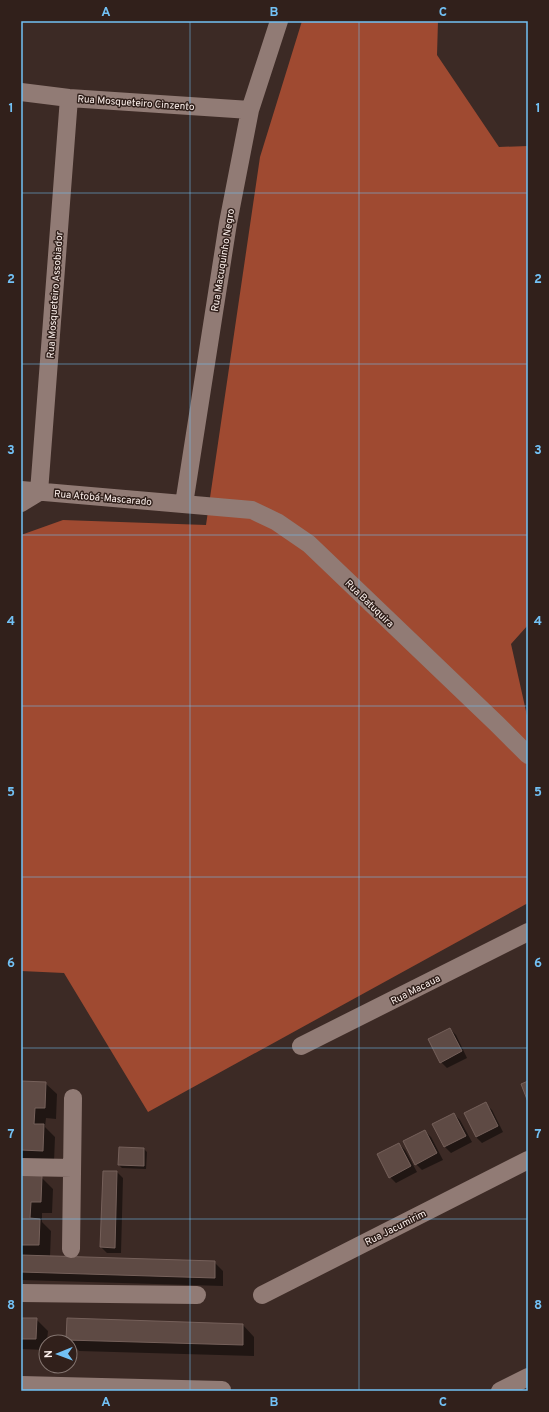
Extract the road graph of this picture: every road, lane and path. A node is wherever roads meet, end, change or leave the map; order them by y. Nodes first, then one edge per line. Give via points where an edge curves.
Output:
1 (279, 21) edge
2 (21, 92) edge
3 (68, 98) junction
4 (250, 110) junction
5 (21, 490) edge
6 (39, 492) junction
7 (21, 503) edge
8 (184, 504) junction
9 (528, 755) edge
10 (528, 932) edge
11 (302, 1046) dead end
12 (73, 1098) dead end
13 (528, 1160) edge
14 (21, 1167) edge
15 (72, 1168) junction
16 (71, 1249) dead end
17 (21, 1293) edge
18 (198, 1295) dead end
19 (262, 1295) dead end
20 (528, 1377) edge
21 (21, 1384) edge
22 (222, 1390) dead end
23 (500, 1391) edge

1 - 4 street, Rua Macuquinho Negro
2 - 3 street, Rua Mosqueteiro Cinzento
3 - 4 street, Rua Mosqueteiro Cinzento
3 - 6 street, Rua Mosqueteiro Assobiador
4 - 8 street, Rua Macuquinho Negro via 228,223
5 - 6 street, Rua Atobá-Mascarado
6 - 7 street
6 - 8 street, Rua Atobá-Mascarado
8 - 9 street, Rua Batuquira via 252,510 277,522 309,544
10 - 11 street, Rua Macaua
12 - 15 street
13 - 19 street, Rua Jacumirim
14 - 15 street
15 - 16 street
17 - 18 street
20 - 23 street
21 - 22 street

